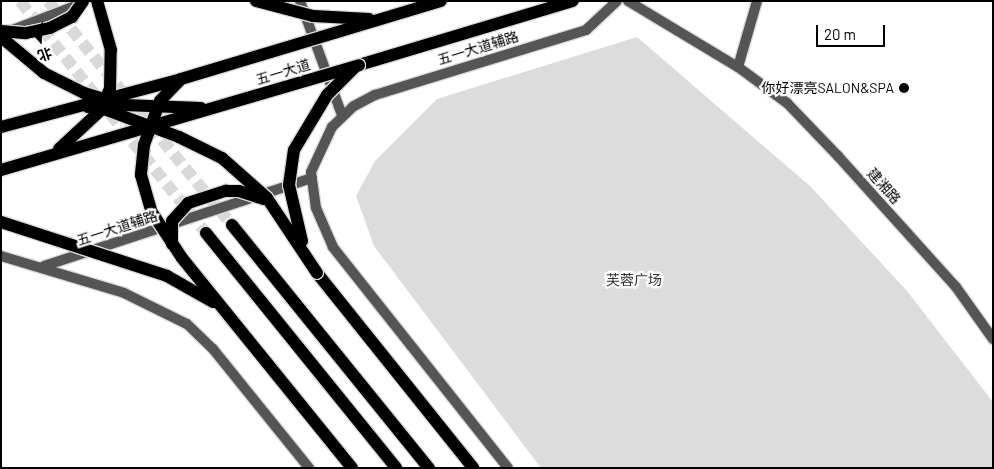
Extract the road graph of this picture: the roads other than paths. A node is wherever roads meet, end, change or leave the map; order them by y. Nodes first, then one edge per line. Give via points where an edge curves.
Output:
1 (83, 1) edge
2 (89, 1) edge
3 (96, 1) edge
4 (256, 1) edge
5 (300, 1) edge
6 (440, 1) edge
7 (573, 1) edge
8 (617, 1) edge
9 (628, 1) edge
10 (757, 1) edge
11 (388, 17) junction
12 (1, 34) edge
13 (359, 65) junction
14 (738, 67) junction
15 (181, 79) junction
16 (103, 104) junction
17 (227, 105) junction
18 (156, 109) junction
19 (342, 115) junction
20 (1, 127) edge
21 (150, 127) junction
22 (51, 155) junction
23 (1, 170) edge
24 (312, 178) junction
25 (269, 201) junction
26 (1, 222) edge
27 (232, 225) tunnel mouth
28 (206, 233) tunnel mouth
29 (173, 246) junction
30 (1, 256) edge
31 (44, 266) junction
32 (318, 273) junction
33 (228, 313) junction
34 (993, 339) edge
35 (309, 468) edge
36 (352, 468) edge
37 (396, 468) edge
38 (429, 468) edge
39 (473, 468) edge
40 (508, 468) edge

1 - 12 main road, bridge via 72,17 50,28
2 - 12 street
3 - 16 main road, bridge via 111,50 110,89
4 - 11 main road, bridge via 313,16
5 - 19 street
6 - 11 main road, 五一大道, bridge
7 - 13 main road, 五一大道
8 - 19 street, 五一大道辅路 via 586,30 375,95
9 - 14 street, 建湘路
10 - 14 street
11 - 15 main road, 五一大道, bridge
12 - 16 main road, bridge via 44,72
13 - 17 main road, 五一大道, bridge
13 - 32 main road, bridge via 314,113 289,166 296,222
14 - 34 street, 建湘路 via 788,103 838,156 956,287
15 - 16 main road, 五一大道, bridge
15 - 18 main road, bridge
16 - 18 main road, bridge
16 - 20 main road, bridge via 69,108
16 - 21 main road, bridge
16 - 22 main road, bridge via 74,138
17 - 18 main road, bridge
17 - 21 main road, 五一大道, bridge
18 - 21 main road, bridge
19 - 24 street via 322,143
21 - 22 main road, 五一大道, bridge
21 - 25 main road, bridge via 208,150 240,173
21 - 29 main road, bridge via 142,161 144,194
22 - 23 main road, 五一大道, bridge
24 - 31 street, 五一大道辅路
24 - 40 street via 316,208 333,247
25 - 29 main road, bridge via 239,191 199,198 172,221
25 - 32 main road, bridge
26 - 33 main road, bridge via 167,276 191,287
27 - 38 main road
28 - 37 main road
29 - 33 main road, bridge
30 - 31 street
31 - 35 street via 124,293 187,324 213,349
32 - 39 main road
33 - 36 main road, bridge

